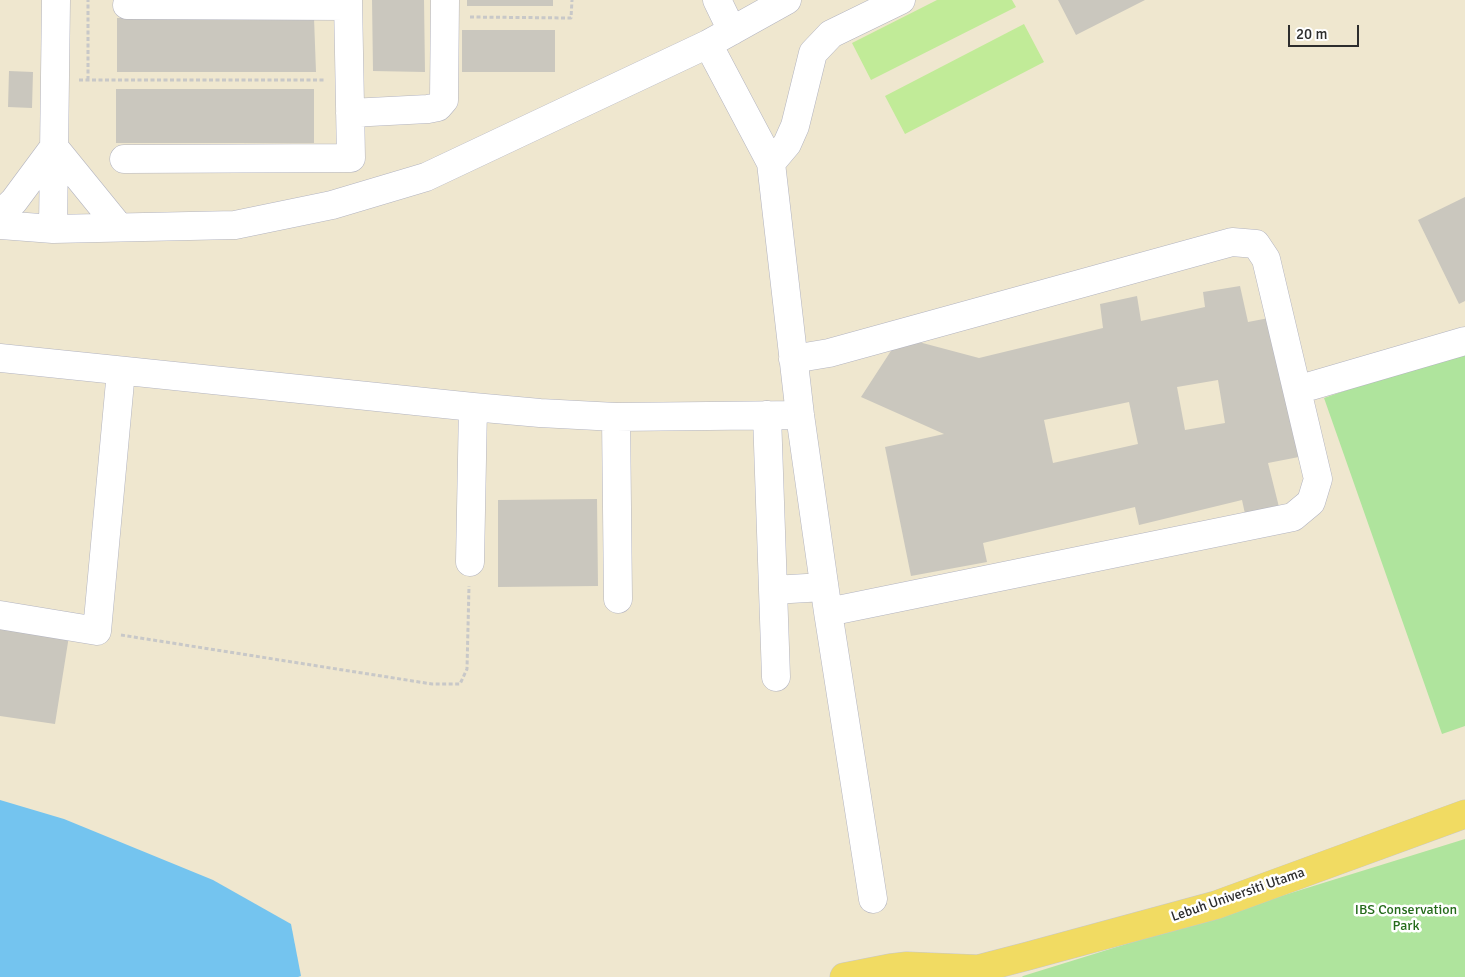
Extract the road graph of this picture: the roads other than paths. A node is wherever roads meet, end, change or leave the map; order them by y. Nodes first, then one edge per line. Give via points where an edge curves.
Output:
1 (56, 0) edge
2 (445, 0) edge
3 (717, 0) edge
4 (787, 0) edge
5 (901, 0) edge
6 (348, 3) edge
7 (127, 5) dead end
8 (732, 31) junction
9 (708, 44) junction
10 (350, 113) junction
11 (54, 147) junction
12 (124, 159) dead end
13 (771, 164) junction
14 (0, 214) edge
15 (0, 225) edge
16 (120, 228) junction
17 (53, 229) junction
18 (1465, 341) edge
19 (0, 358) edge
20 (793, 359) junction
21 (121, 371) junction
22 (1297, 390) junction
23 (473, 407) junction
24 (767, 415) junction
25 (800, 415) junction
26 (616, 417) junction
27 (470, 562) road end
28 (773, 590) junction
29 (618, 599) dead end
30 (826, 599) junction
31 (0, 616) edge
32 (776, 677) dead end
33 (1465, 814) edge
34 (872, 899) dead end
35 (1028, 956) junction
36 (916, 972) edge
37 (972, 973) edge
38 (844, 977) edge
39 (1005, 977) edge

1 - 11 street
2 - 10 street via 444,100 438,107 428,109
3 - 8 street
4 - 8 street
5 - 13 street via 831,34 813,53 795,126 787,144
6 - 7 street
6 - 10 street
8 - 9 street
9 - 13 street
9 - 16 street via 426,177 332,205 235,225
10 - 12 street via 351,158
11 - 14 street via 14,201
11 - 16 street
11 - 17 street
13 - 20 street
15 - 17 street
16 - 17 street
18 - 22 street
19 - 21 street
20 - 22 street via 829,353 1232,242 1256,244 1266,259
20 - 25 street
21 - 23 street
21 - 31 street via 97,631
22 - 30 street via 1318,479 1311,502 1293,517
23 - 26 street
23 - 27 street
24 - 25 street
24 - 26 street
24 - 28 street
25 - 30 street
26 - 29 street
28 - 30 street
28 - 32 street
30 - 34 street
33 - 35 main road, Lebuh Universiti Utama via 1216,905
35 - 37 main road, Lebuh Universiti Utama
35 - 39 main road
36 - 37 main road, Lebuh Universiti Utama
36 - 38 main road, Lebuh Universiti Utama via 890,968

